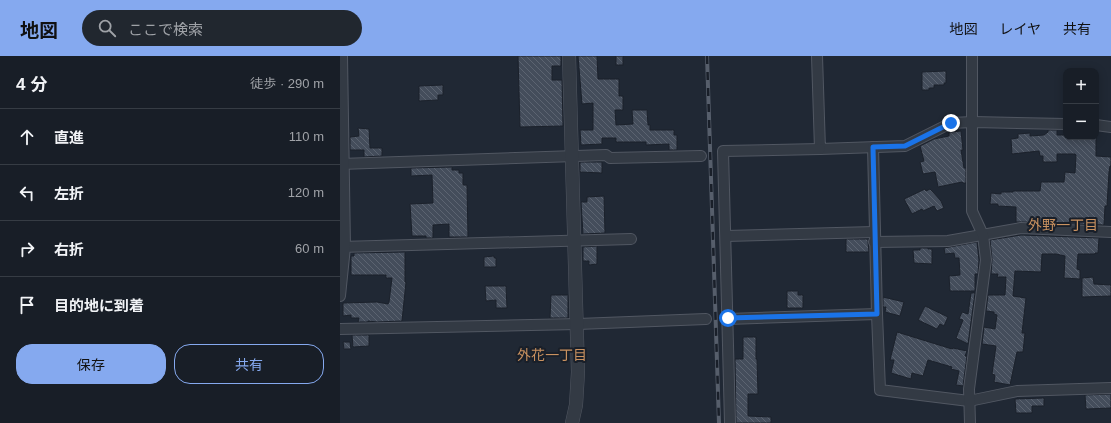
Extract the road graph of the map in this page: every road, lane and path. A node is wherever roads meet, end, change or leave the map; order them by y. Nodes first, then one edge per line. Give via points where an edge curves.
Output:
1 (342, 56) edge
2 (569, 56) edge
3 (818, 56) edge
4 (972, 56) edge
5 (973, 122) junction
6 (1063, 124) edge
7 (1099, 125) edge
8 (1111, 127) edge
9 (873, 147) junction
10 (820, 149) junction
11 (701, 156) dead end
12 (573, 157) junction
13 (342, 164) edge
14 (1111, 232) edge
15 (983, 235) junction
16 (726, 236) junction
17 (874, 237) junction
18 (631, 239) dead end
19 (575, 240) junction
20 (343, 247) edge
21 (340, 296) edge
22 (877, 314) junction
23 (728, 318) junction
24 (706, 319) dead end
25 (578, 324) junction
26 (340, 329) edge
27 (1111, 388) edge
28 (969, 401) junction
29 (572, 423) edge
30 (730, 423) edge
31 (970, 423) edge

1 - 13 street
2 - 12 street
3 - 10 street
4 - 5 street
5 - 6 street
5 - 9 street via 951,123 905,146
5 - 15 street via 972,211
7 - 8 street
9 - 10 street
9 - 17 street
10 - 16 street via 723,151
11 - 12 street
12 - 13 street
12 - 19 street
13 - 20 street
14 - 15 street via 1021,228
15 - 17 street via 948,241
15 - 28 street via 986,260
16 - 17 street
16 - 23 street
17 - 22 street
18 - 19 street
19 - 20 street
19 - 25 street
20 - 21 street
22 - 23 street
22 - 28 street via 880,390
23 - 30 street
24 - 25 street
25 - 26 street
25 - 29 street via 578,372
27 - 28 street via 1017,391
28 - 31 street

